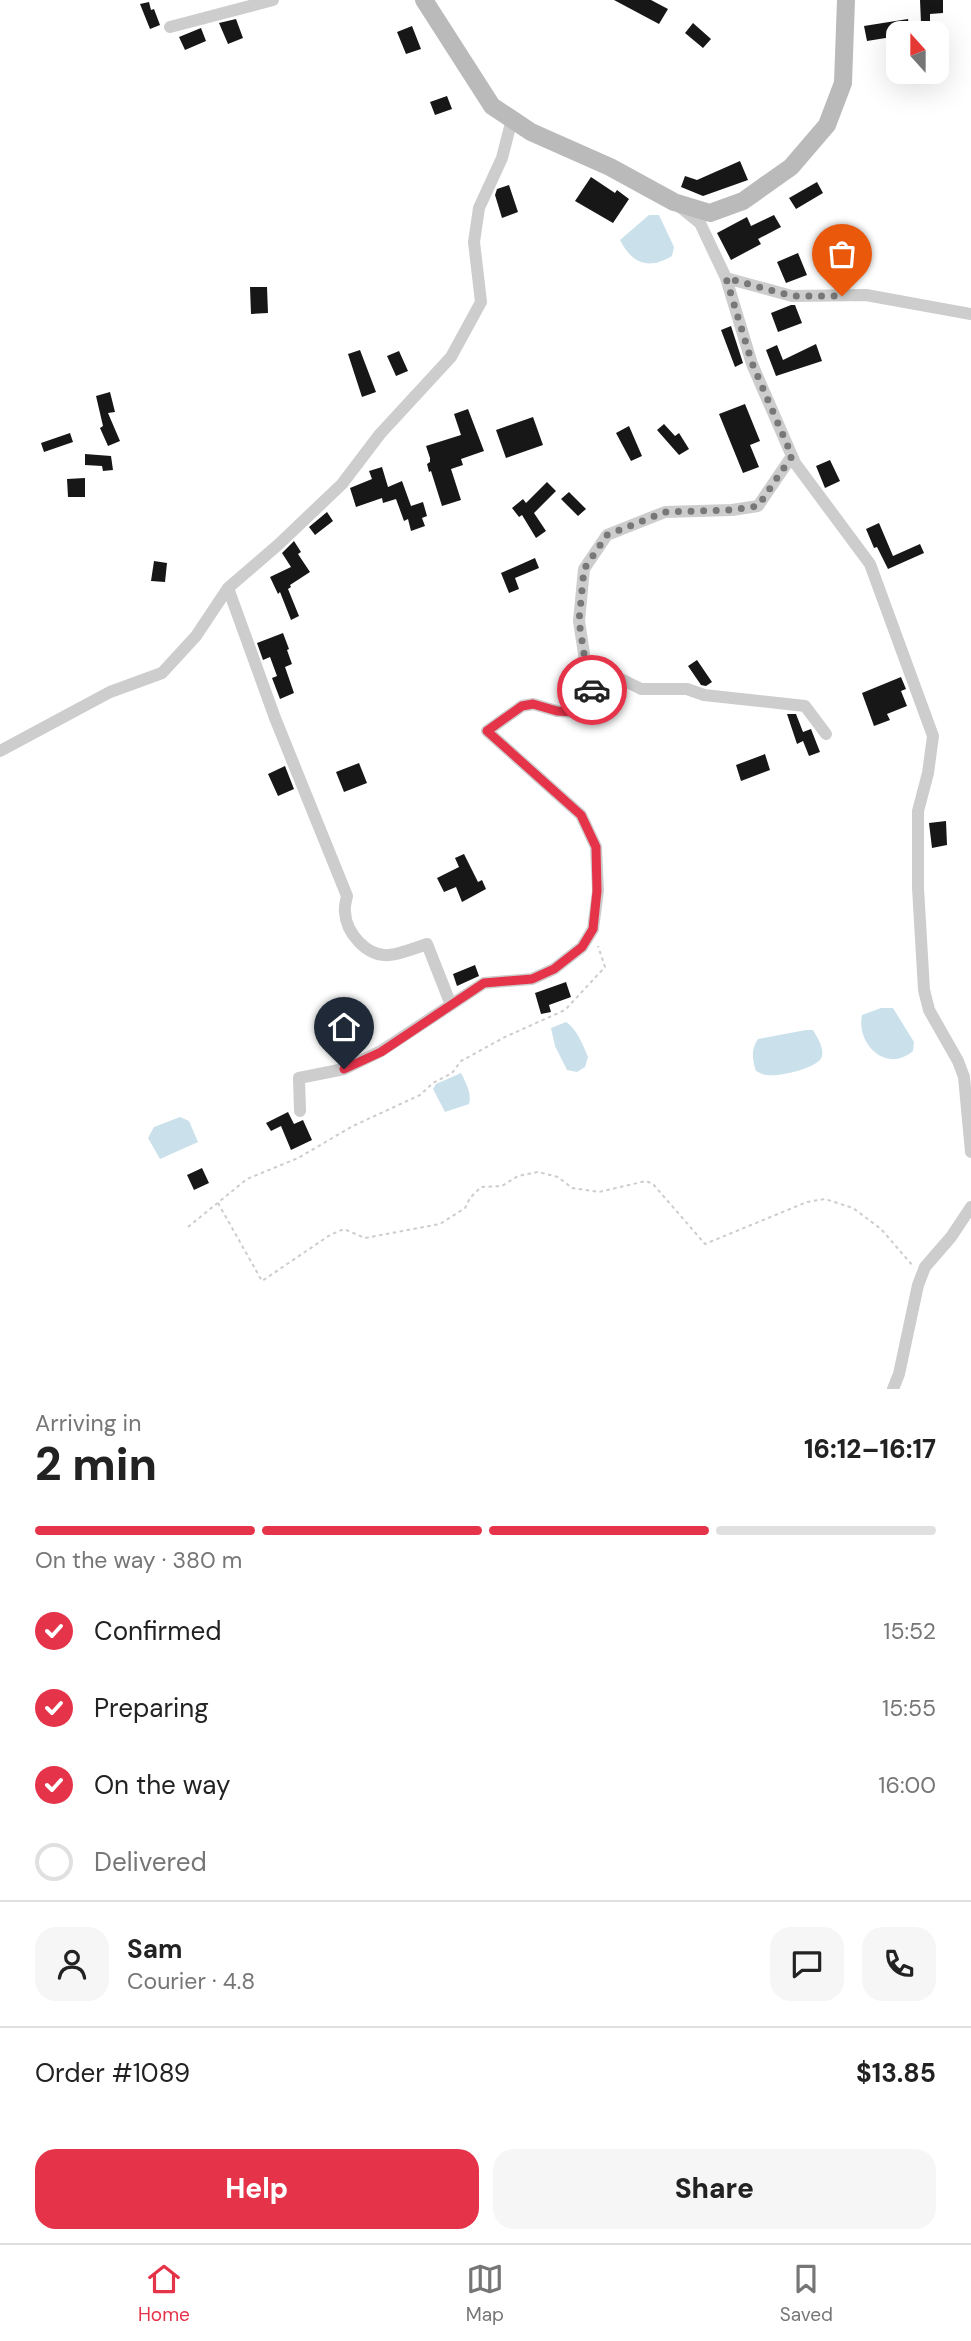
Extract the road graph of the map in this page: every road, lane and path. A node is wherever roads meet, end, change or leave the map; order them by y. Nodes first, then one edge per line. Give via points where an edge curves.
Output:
1 (273, 0) edge
2 (424, 0) edge
3 (846, 0) edge
4 (170, 27) dead end
5 (512, 119) junction
6 (674, 202) junction
7 (726, 278) junction
8 (971, 314) edge
9 (792, 456) junction
10 (228, 588) junction
11 (586, 667) junction
12 (826, 734) dead end
13 (0, 751) edge
14 (593, 929) junction
15 (451, 1005) junction
16 (969, 1102) edge
17 (300, 1111) dead end
18 (971, 1152) edge
19 (218, 1202) junction
20 (971, 1206) edge
21 (188, 1227) dead end
22 (925, 1267) junction
23 (893, 1389) edge

1 - 4 street
2 - 5 main road via 492,106
3 - 6 main road via 843,83 827,125 791,167 743,201 710,213
5 - 6 main road
5 - 10 street via 502,158 479,208 474,242 481,302 451,357 380,434 342,484
6 - 7 street via 700,223
7 - 8 street via 792,296 866,296
7 - 9 street via 752,363
9 - 11 street via 758,506 665,512 607,535 584,569 579,621
9 - 16 street via 870,564 933,736 918,811 924,990 929,1010 958,1061
10 - 13 street via 196,636 162,673 110,692
10 - 15 street via 347,895 345,913 351,930 373,954 389,955 427,944
11 - 12 street via 641,689 687,689 804,706
11 - 14 street via 592,690 589,702 575,712 522,706 487,731 581,815 596,847
14 - 15 street via 582,947 554,969 532,979 484,983
14 - 19 path via 605,967 565,1010 461,1061 420,1095 247,1179
15 - 17 street via 381,1052 344,1069 299,1079
16 - 18 street
19 - 21 path
19 - 22 path via 262,1281 344,1229 365,1238 440,1224 465,1208 481,1187 502,1186 518,1176 538,1172 558,1177 572,1188 599,1192 646,1181 653,1184 705,1244 807,1202 825,1199 853,1208 880,1229 911,1265
20 - 22 street
22 - 23 street

